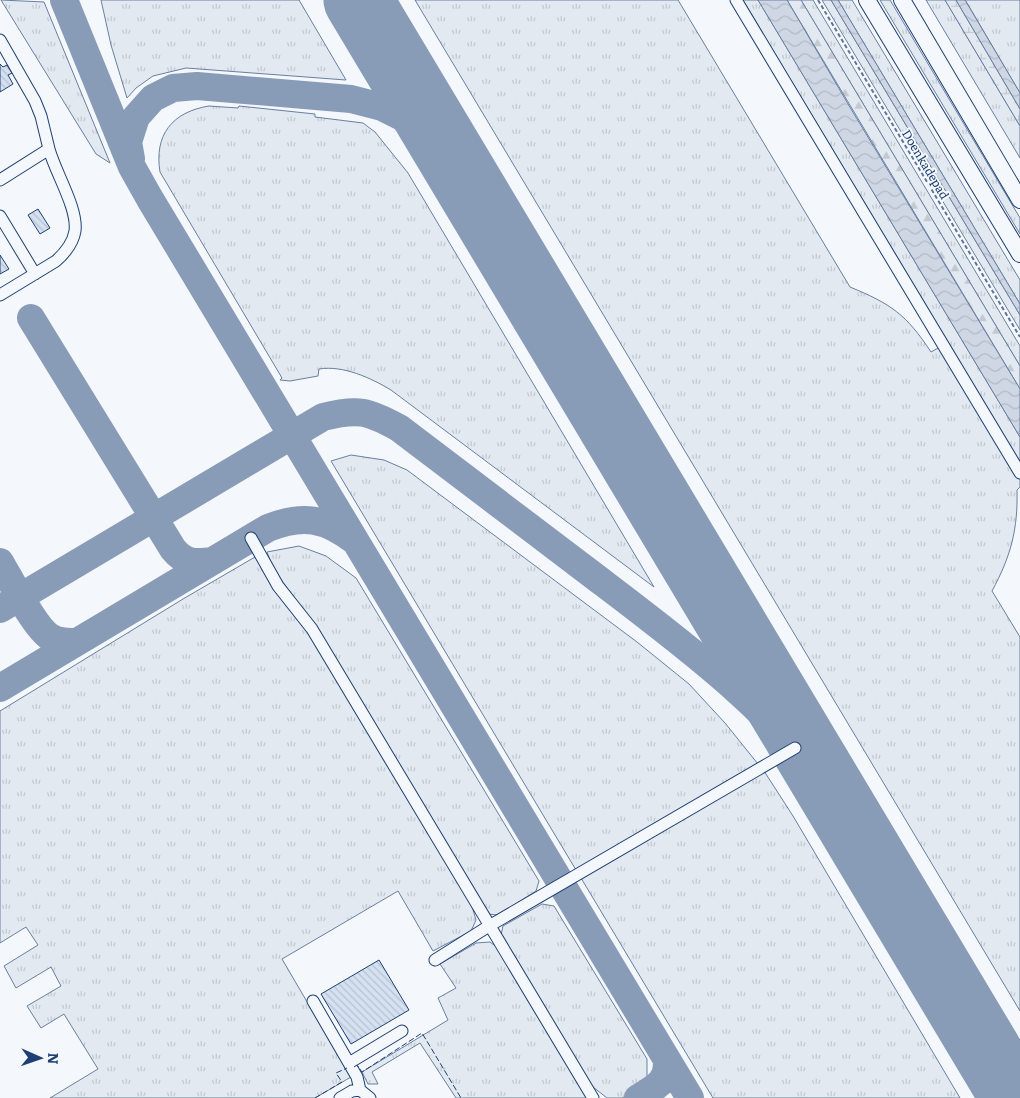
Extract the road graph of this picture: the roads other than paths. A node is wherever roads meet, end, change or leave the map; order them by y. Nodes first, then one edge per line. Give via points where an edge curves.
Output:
1 (736, 0) edge
2 (867, 0) edge
3 (902, 0) edge
4 (909, 0) edge
5 (920, 30) junction
6 (0, 40) edge
7 (49, 149) junction
8 (0, 180) edge
9 (1020, 200) edge
10 (0, 216) edge
11 (1020, 254) edge
12 (35, 274) junction
13 (0, 295) edge
14 (1020, 473) edge
15 (251, 538) dead end
16 (795, 748) dead end
17 (489, 926) junction
18 (435, 960) dead end
19 (313, 1001) dead end
20 (402, 1031) dead end
21 (349, 1063) junction
22 (360, 1090) junction
23 (340, 1098) edge
24 (370, 1098) edge
25 (592, 1098) edge

1 - 14 street
2 - 11 highway
3 - 5 highway
4 - 5 highway
5 - 9 highway
6 - 7 street via 35,101
7 - 8 street
7 - 12 street via 71,210 75,232 64,254
10 - 12 street
12 - 13 street
15 - 17 street via 278,586 312,630
16 - 17 street
17 - 18 street
17 - 25 street
19 - 21 street
20 - 21 street
21 - 22 street
22 - 23 street
22 - 24 street

